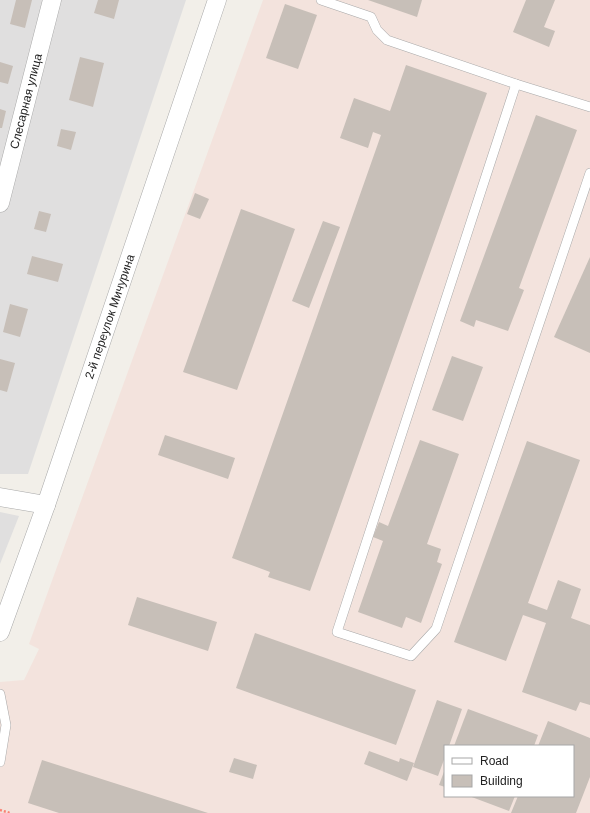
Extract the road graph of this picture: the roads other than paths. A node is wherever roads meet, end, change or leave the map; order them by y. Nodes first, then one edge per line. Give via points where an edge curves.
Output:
1 (52, 0) edge
2 (217, 0) edge
3 (321, 0) edge
4 (516, 84) junction
5 (590, 107) edge
6 (590, 173) edge
7 (0, 203) edge
8 (0, 496) edge
9 (46, 505) junction
10 (0, 632) edge
11 (0, 694) edge
12 (0, 762) edge

1 - 7 street, Слесарная улица
2 - 9 street, 2-й переулок Мичурина
3 - 4 lane via 371,17 377,30 387,40
4 - 5 lane
4 - 6 lane via 337,632 411,656 436,629
8 - 9 street
9 - 10 street, 2-й переулок Мичурина
11 - 12 lane via 6,725

